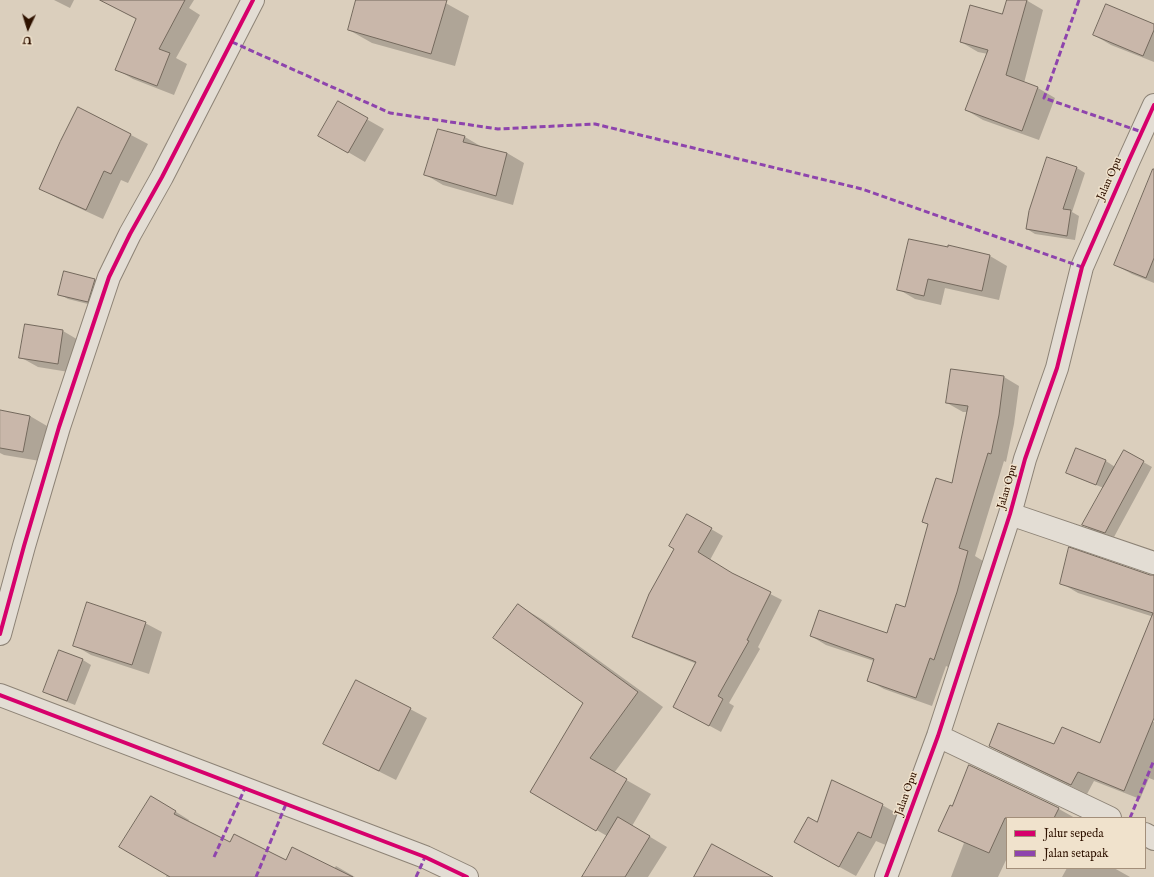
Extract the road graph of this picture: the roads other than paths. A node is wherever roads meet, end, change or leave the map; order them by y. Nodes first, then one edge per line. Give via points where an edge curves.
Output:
1 (253, 0) edge
2 (1154, 106) edge
3 (1010, 514) junction
4 (1154, 563) edge
5 (0, 634) edge
6 (0, 695) edge
7 (938, 736) junction
8 (1108, 817) edge
9 (467, 877) edge
10 (886, 877) edge

1 - 5 street via 109,277 59,427
2 - 3 street, Jalan Opu via 1082,267 1057,368 1025,459
3 - 4 street
3 - 7 street, Jalan Opu
6 - 9 street via 428,859
7 - 8 street
7 - 10 street, Jalan Opu

